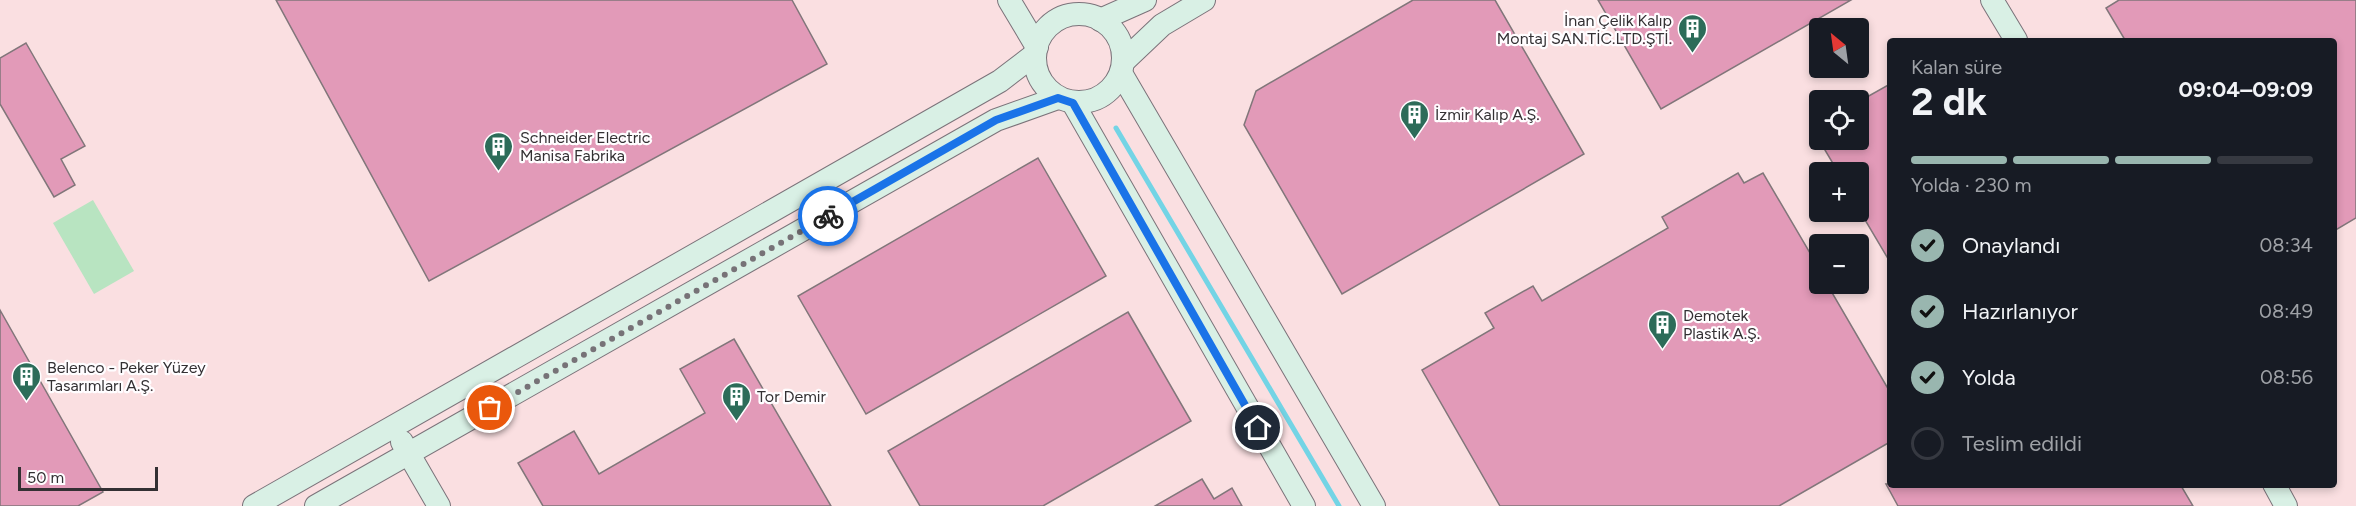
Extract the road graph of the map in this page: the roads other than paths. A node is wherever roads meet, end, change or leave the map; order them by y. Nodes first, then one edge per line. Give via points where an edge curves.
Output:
1 (1009, 0) edge
2 (1145, 0) edge
3 (1204, 0) edge
4 (1992, 0) edge
5 (1091, 12) edge
6 (2015, 38) edge
7 (1035, 51) junction
8 (1122, 68) junction
9 (1066, 100) junction
10 (393, 428) junction
11 (409, 454) junction
12 (2276, 488) edge
13 (254, 506) edge
14 (316, 506) edge
15 (439, 506) edge
16 (1304, 506) edge
17 (1374, 506) edge
18 (2286, 506) edge

1 - 7 street
2 - 5 street
3 - 8 street via 1162,25
4 - 6 street
5 - 7 street via 1063,17 1050,24
5 - 8 street via 1115,32 1121,45
7 - 9 street via 1038,77 1046,89
7 - 10 street via 1000,81
8 - 9 street via 1113,86 1102,96 1089,102
8 - 17 street
9 - 11 street via 996,120
9 - 16 street
10 - 11 street
10 - 13 street
11 - 14 street
11 - 15 street
12 - 18 street

